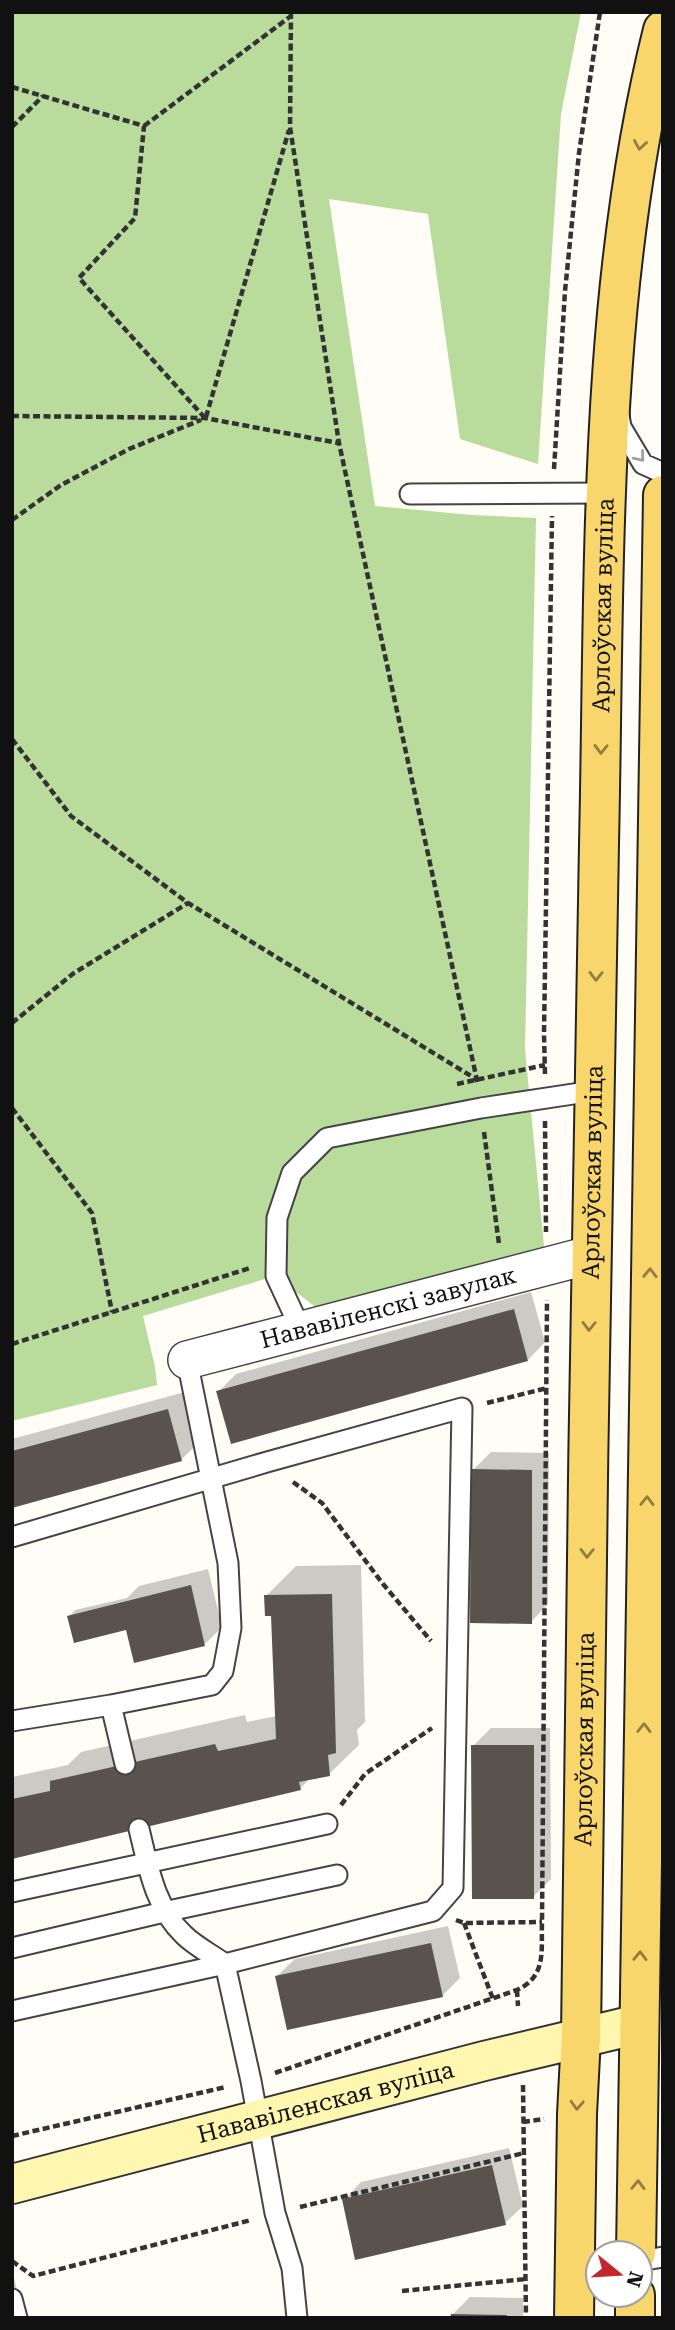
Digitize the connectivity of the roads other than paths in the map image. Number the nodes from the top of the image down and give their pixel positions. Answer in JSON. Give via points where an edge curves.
{"nodes":[{"id":1,"x":663,"y":30,"type":"edge"},
{"id":2,"x":612,"y":387,"type":"junction"},
{"id":3,"x":663,"y":473,"type":"edge"},
{"id":4,"x":410,"y":494,"type":"dead end"},
{"id":5,"x":606,"y":494,"type":"junction"},
{"id":6,"x":663,"y":495,"type":"edge"},
{"id":7,"x":593,"y":1091,"type":"junction"},
{"id":8,"x":590,"y":1255,"type":"junction"},
{"id":9,"x":301,"y":1330,"type":"junction"},
{"id":10,"x":187,"y":1360,"type":"joint"},
{"id":11,"x":212,"y":1478,"type":"junction"},
{"id":12,"x":12,"y":1537,"type":"edge"},
{"id":13,"x":111,"y":1705,"type":"junction"},
{"id":14,"x":12,"y":1721,"type":"edge"},
{"id":15,"x":125,"y":1764,"type":"dead end"},
{"id":16,"x":327,"y":1824,"type":"road end"},
{"id":17,"x":139,"y":1829,"type":"dead end"},
{"id":18,"x":147,"y":1863,"type":"junction"},
{"id":19,"x":337,"y":1875,"type":"dead end"},
{"id":20,"x":12,"y":1892,"type":"edge"},
{"id":21,"x":164,"y":1912,"type":"junction"},
{"id":22,"x":12,"y":1948,"type":"edge"},
{"id":23,"x":225,"y":1964,"type":"junction"},
{"id":24,"x":12,"y":2011,"type":"edge"},
{"id":25,"x":639,"y":2024,"type":"junction"},
{"id":26,"x":581,"y":2037,"type":"junction"},
{"id":27,"x":258,"y":2120,"type":"junction"},
{"id":28,"x":12,"y":2184,"type":"edge"},
{"id":29,"x":636,"y":2239,"type":"edge"},
{"id":30,"x":12,"y":2299,"type":"edge"},
{"id":31,"x":17,"y":2318,"type":"edge"},
{"id":32,"x":297,"y":2318,"type":"edge"},
{"id":33,"x":574,"y":2318,"type":"edge"}],
"edges":[{"from":1,"to":2,"type":"main road","name":"Арлоўская вуліца","one_way":true,"via":[[618,285]]},
{"from":2,"to":3,"type":"lane","one_way":true,"via":[[621,427],[632,446],[643,464]]},
{"from":2,"to":5,"type":"main road","name":"Арлоўская вуліца"},
{"from":4,"to":5,"type":"lane"},
{"from":5,"to":7,"type":"main road","name":"Арлоўская вуліца","one_way":true},
{"from":25,"to":6,"type":"main road","one_way":true},
{"from":7,"to":8,"type":"main road","name":"Арлоўская вуліца"},
{"from":7,"to":9,"type":"lane","via":[[327,1138],[292,1173],[277,1218],[276,1276]]},
{"from":8,"to":9,"type":"street","name":"Нававіленскі завулак"},
{"from":8,"to":26,"type":"main road","name":"Арлоўская вуліца","one_way":true},
{"from":9,"to":10,"type":"street","name":"Нававіленскі завулак"},
{"from":10,"to":11,"type":"lane"},
{"from":11,"to":12,"type":"lane"},
{"from":11,"to":13,"type":"lane","via":[[228,1563],[231,1628],[223,1671],[212,1685]]},
{"from":11,"to":23,"type":"lane","via":[[462,1408],[453,1888],[433,1911]]},
{"from":13,"to":14,"type":"lane"},
{"from":13,"to":15,"type":"lane"},
{"from":16,"to":18,"type":"lane"},
{"from":17,"to":18,"type":"lane"},
{"from":18,"to":20,"type":"lane"},
{"from":18,"to":21,"type":"lane"},
{"from":19,"to":21,"type":"lane"},
{"from":21,"to":22,"type":"lane"},
{"from":21,"to":23,"type":"lane","via":[[184,1936]]},
{"from":23,"to":24,"type":"lane"},
{"from":23,"to":27,"type":"lane"},
{"from":25,"to":26,"type":"main road","name":"Нававіленская вуліца"},
{"from":29,"to":25,"type":"main road","one_way":true},
{"from":26,"to":27,"type":"main road","name":"Нававіленская вуліца"},
{"from":26,"to":33,"type":"main road","name":"Арлоўская вуліца","one_way":true},
{"from":27,"to":28,"type":"main road","name":"Нававіленская вуліца"},
{"from":27,"to":32,"type":"lane","via":[[275,2213],[292,2268]]},
{"from":30,"to":31,"type":"lane"}]}
